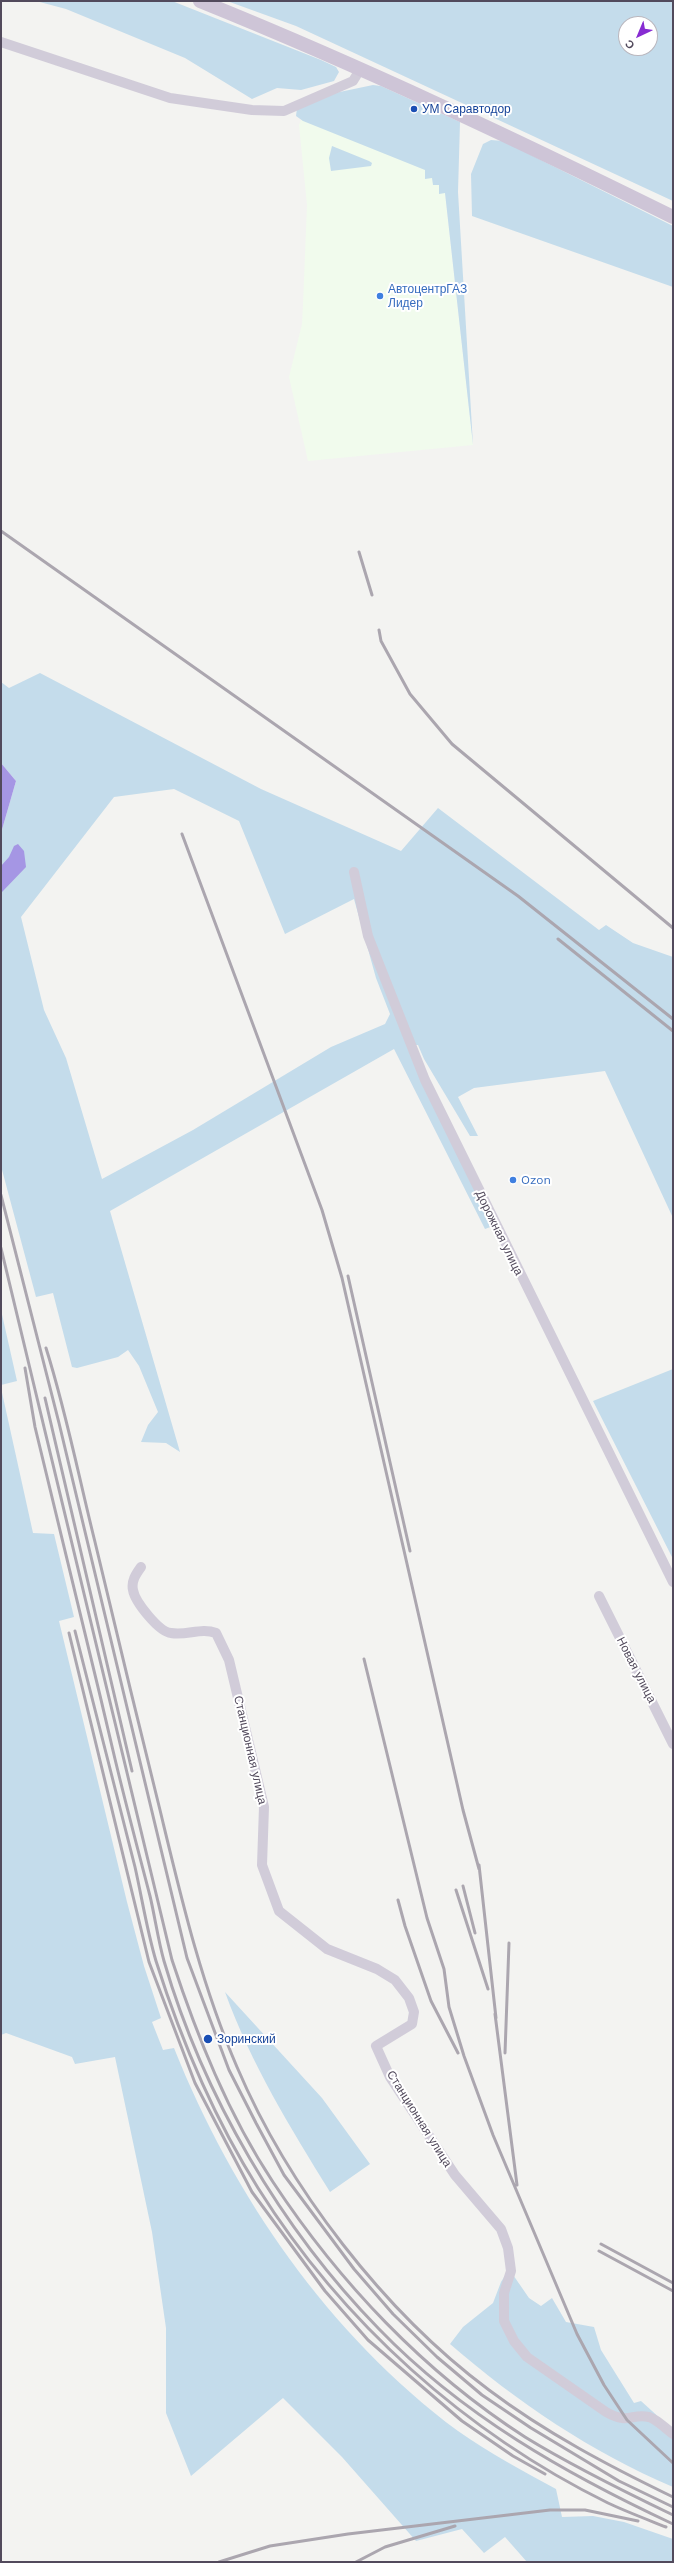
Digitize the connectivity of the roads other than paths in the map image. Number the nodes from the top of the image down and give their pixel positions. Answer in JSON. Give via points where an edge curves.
{"nodes":[{"id":1,"x":200,"y":1,"type":"edge"},
{"id":2,"x":1,"y":42,"type":"edge"},
{"id":3,"x":360,"y":68,"type":"junction"},
{"id":4,"x":673,"y":217,"type":"edge"},
{"id":5,"x":354,"y":872,"type":"dead end"},
{"id":6,"x":141,"y":1568,"type":"dead end"},
{"id":7,"x":673,"y":1582,"type":"edge"},
{"id":8,"x":599,"y":1596,"type":"dead end"},
{"id":9,"x":673,"y":1744,"type":"edge"},
{"id":10,"x":673,"y":2434,"type":"edge"}],
"edges":[{"from":1,"to":3,"type":"main road"},
{"from":2,"to":3,"type":"street","via":[[170,98],[252,110],[284,111],[353,81]]},
{"from":3,"to":4,"type":"main road","via":[[491,127]]},
{"from":5,"to":7,"type":"street","name":"Дорожная улица","via":[[368,936],[425,1080]]},
{"from":6,"to":10,"type":"street","name":"Станционная улица","via":[[134,1577],[133,1591],[140,1605],[162,1631],[171,1634],[207,1629],[216,1633],[229,1660],[264,1807],[262,1865],[279,1911],[327,1949],[377,1969],[395,1980],[409,1998],[414,2012],[412,2024],[376,2046],[390,2077],[455,2175],[501,2229],[508,2248],[511,2271],[504,2293],[504,2321],[514,2341],[527,2357],[606,2412],[627,2420],[650,2417]]},
{"from":8,"to":9,"type":"street","name":"Новая улица"}]}
